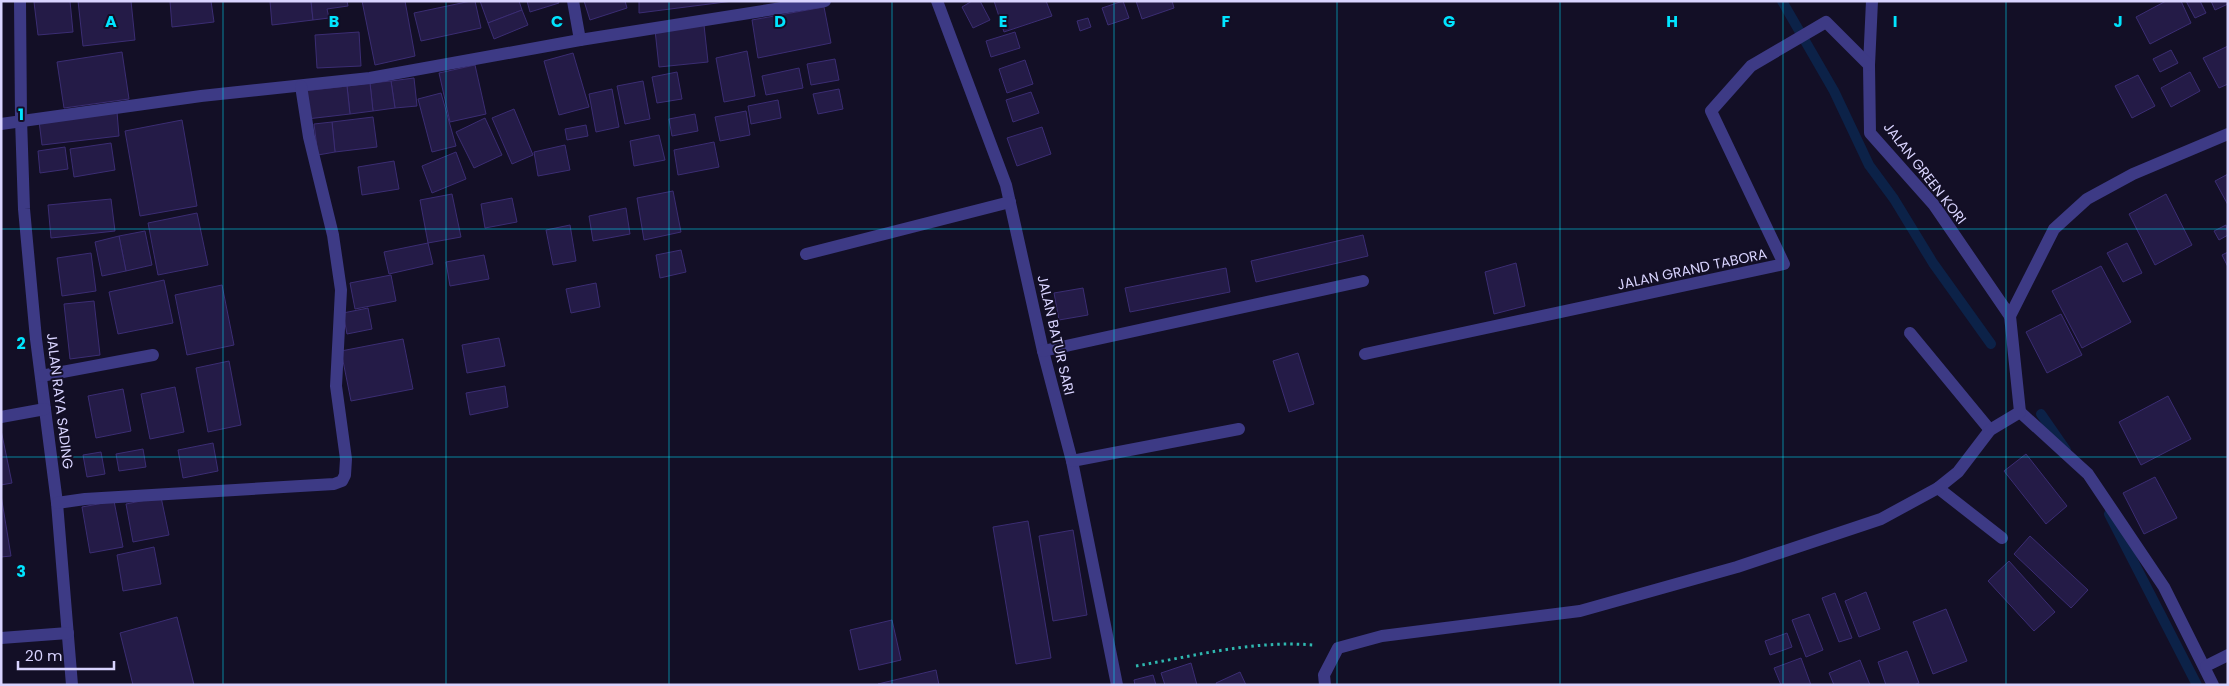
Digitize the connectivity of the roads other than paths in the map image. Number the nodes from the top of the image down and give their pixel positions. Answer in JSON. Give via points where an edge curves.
{"nodes":[{"id":1,"x":20,"y":1,"type":"edge"},
{"id":2,"x":573,"y":1,"type":"edge"},
{"id":3,"x":825,"y":1,"type":"edge"},
{"id":4,"x":937,"y":1,"type":"edge"},
{"id":5,"x":1872,"y":1,"type":"edge"},
{"id":6,"x":580,"y":40,"type":"junction"},
{"id":7,"x":1869,"y":65,"type":"junction"},
{"id":8,"x":301,"y":86,"type":"junction"},
{"id":9,"x":21,"y":120,"type":"junction"},
{"id":10,"x":1,"y":124,"type":"edge"},
{"id":11,"x":2228,"y":134,"type":"edge"},
{"id":12,"x":1010,"y":202,"type":"junction"},
{"id":13,"x":806,"y":254,"type":"dead end"},
{"id":14,"x":1363,"y":281,"type":"dead end"},
{"id":15,"x":2010,"y":316,"type":"junction"},
{"id":16,"x":1910,"y":333,"type":"dead end"},
{"id":17,"x":1043,"y":351,"type":"junction"},
{"id":18,"x":1365,"y":354,"type":"dead end"},
{"id":19,"x":153,"y":355,"type":"dead end"},
{"id":20,"x":41,"y":376,"type":"junction"},
{"id":21,"x":46,"y":409,"type":"junction"},
{"id":22,"x":2020,"y":412,"type":"junction"},
{"id":23,"x":1,"y":417,"type":"edge"},
{"id":24,"x":1239,"y":429,"type":"dead end"},
{"id":25,"x":1990,"y":430,"type":"junction"},
{"id":26,"x":1072,"y":461,"type":"junction"},
{"id":27,"x":1938,"y":488,"type":"junction"},
{"id":28,"x":57,"y":503,"type":"junction"},
{"id":29,"x":2002,"y":538,"type":"dead end"},
{"id":30,"x":68,"y":633,"type":"junction"},
{"id":31,"x":1,"y":638,"type":"edge"},
{"id":32,"x":2228,"y":655,"type":"edge"},
{"id":33,"x":2206,"y":666,"type":"junction"},
{"id":34,"x":72,"y":685,"type":"edge"},
{"id":35,"x":1117,"y":685,"type":"edge"},
{"id":36,"x":1326,"y":685,"type":"edge"},
{"id":37,"x":2213,"y":685,"type":"edge"}],
"edges":[{"from":1,"to":9,"type":"street","name":"JALAN RAYA SADING"},
{"from":2,"to":6,"type":"street"},
{"from":3,"to":6,"type":"street"},
{"from":4,"to":12,"type":"street","name":"JALAN BATUR SARI"},
{"from":5,"to":7,"type":"street","name":"JALAN GREEN KORI"},
{"from":6,"to":8,"type":"street","via":[[370,78]]},
{"from":7,"to":15,"type":"street","name":"JALAN GREEN KORI","via":[[1870,133],[1934,205]]},
{"from":7,"to":18,"type":"street","name":"JALAN GRAND TABORA","via":[[1826,22],[1751,66],[1711,111],[1784,264]]},
{"from":8,"to":9,"type":"street"},
{"from":8,"to":28,"type":"street","via":[[309,137],[333,235],[341,290],[336,386],[346,475],[342,481],[318,485]]},
{"from":9,"to":10,"type":"street"},
{"from":9,"to":20,"type":"street","name":"JALAN RAYA SADING","via":[[24,209]]},
{"from":11,"to":15,"type":"street","via":[[2133,174],[2087,200],[2054,228]]},
{"from":12,"to":13,"type":"street"},
{"from":12,"to":17,"type":"street","name":"JALAN BATUR SARI"},
{"from":14,"to":17,"type":"street"},
{"from":15,"to":22,"type":"street"},
{"from":16,"to":25,"type":"street"},
{"from":17,"to":26,"type":"street","name":"JALAN BATUR SARI"},
{"from":19,"to":20,"type":"street"},
{"from":20,"to":21,"type":"street","name":"JALAN RAYA SADING"},
{"from":21,"to":23,"type":"street"},
{"from":21,"to":28,"type":"street","name":"JALAN RAYA SADING"},
{"from":22,"to":25,"type":"street"},
{"from":22,"to":33,"type":"street","via":[[2088,474],[2164,587]]},
{"from":24,"to":26,"type":"street"},
{"from":25,"to":27,"type":"street","via":[[1958,472]]},
{"from":26,"to":35,"type":"street","name":"JALAN BATUR SARI"},
{"from":27,"to":29,"type":"street"},
{"from":27,"to":36,"type":"street","via":[[1881,519],[1737,566],[1580,611],[1382,636],[1338,648],[1324,676]]},
{"from":28,"to":30,"type":"street","name":"JALAN RAYA SADING"},
{"from":30,"to":31,"type":"street"},
{"from":30,"to":34,"type":"street","name":"JALAN RAYA SADING"},
{"from":32,"to":33,"type":"street"},
{"from":33,"to":37,"type":"street"}]}
